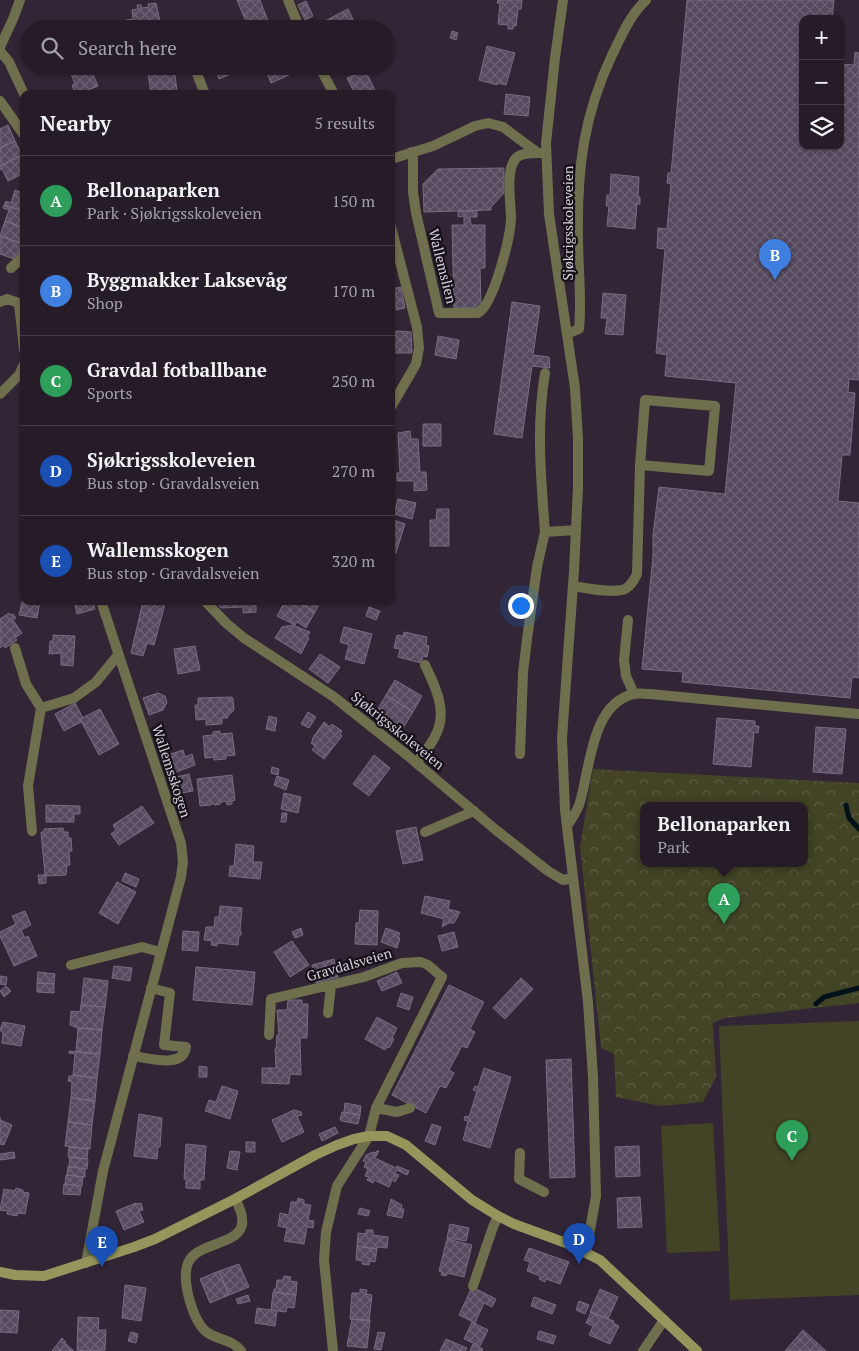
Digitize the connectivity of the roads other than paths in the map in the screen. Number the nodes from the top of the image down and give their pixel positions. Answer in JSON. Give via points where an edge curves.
{"nodes":[{"id":1,"x":20,"y":0,"type":"edge"},
{"id":2,"x":288,"y":0,"type":"edge"},
{"id":3,"x":563,"y":0,"type":"edge"},
{"id":4,"x":646,"y":0,"type":"edge"},
{"id":5,"x":296,"y":20,"type":"edge"},
{"id":6,"x":0,"y":49,"type":"edge"},
{"id":7,"x":198,"y":75,"type":"edge"},
{"id":8,"x":324,"y":75,"type":"edge"},
{"id":9,"x":22,"y":90,"type":"edge"},
{"id":10,"x":203,"y":90,"type":"edge"},
{"id":11,"x":332,"y":90,"type":"edge"},
{"id":12,"x":0,"y":101,"type":"edge"},
{"id":13,"x":20,"y":129,"type":"edge"},
{"id":14,"x":411,"y":152,"type":"junction"},
{"id":15,"x":542,"y":153,"type":"junction"},
{"id":16,"x":395,"y":158,"type":"edge"},
{"id":17,"x":395,"y":242,"type":"edge"},
{"id":18,"x":20,"y":260,"type":"edge"},
{"id":19,"x":11,"y":268,"type":"dead end"},
{"id":20,"x":0,"y":302,"type":"edge"},
{"id":21,"x":20,"y":312,"type":"edge"},
{"id":22,"x":567,"y":334,"type":"junction"},
{"id":23,"x":20,"y":372,"type":"edge"},
{"id":24,"x":544,"y":373,"type":"dead end"},
{"id":25,"x":0,"y":394,"type":"edge"},
{"id":26,"x":395,"y":400,"type":"edge"},
{"id":27,"x":640,"y":465,"type":"junction"},
{"id":28,"x":576,"y":530,"type":"junction"},
{"id":29,"x":545,"y":532,"type":"junction"},
{"id":30,"x":573,"y":586,"type":"junction"},
{"id":31,"x":102,"y":605,"type":"edge"},
{"id":32,"x":209,"y":605,"type":"edge"},
{"id":33,"x":628,"y":620,"type":"dead end"},
{"id":34,"x":14,"y":648,"type":"dead end"},
{"id":35,"x":118,"y":655,"type":"junction"},
{"id":36,"x":426,"y":665,"type":"dead end"},
{"id":37,"x":634,"y":694,"type":"junction"},
{"id":38,"x":41,"y":708,"type":"junction"},
{"id":39,"x":859,"y":714,"type":"edge"},
{"id":40,"x":520,"y":754,"type":"dead end"},
{"id":41,"x":421,"y":767,"type":"junction"},
{"id":42,"x":474,"y":811,"type":"junction"},
{"id":43,"x":567,"y":826,"type":"junction"},
{"id":44,"x":32,"y":831,"type":"dead end"},
{"id":45,"x":425,"y":832,"type":"dead end"},
{"id":46,"x":573,"y":878,"type":"junction"},
{"id":47,"x":160,"y":952,"type":"junction"},
{"id":48,"x":71,"y":965,"type":"dead end"},
{"id":49,"x":332,"y":985,"type":"junction"},
{"id":50,"x":151,"y":988,"type":"junction"},
{"id":51,"x":328,"y":1013,"type":"dead end"},
{"id":52,"x":269,"y":1035,"type":"dead end"},
{"id":53,"x":133,"y":1056,"type":"junction"},
{"id":54,"x":376,"y":1108,"type":"junction"},
{"id":55,"x":410,"y":1108,"type":"dead end"},
{"id":56,"x":369,"y":1136,"type":"junction"},
{"id":57,"x":520,"y":1152,"type":"dead end"},
{"id":58,"x":544,"y":1192,"type":"dead end"},
{"id":59,"x":235,"y":1199,"type":"junction"},
{"id":60,"x":498,"y":1216,"type":"junction"},
{"id":61,"x":586,"y":1252,"type":"junction"},
{"id":62,"x":86,"y":1263,"type":"junction"},
{"id":63,"x":0,"y":1272,"type":"edge"},
{"id":64,"x":473,"y":1286,"type":"dead end"},
{"id":65,"x":664,"y":1320,"type":"junction"},
{"id":66,"x":241,"y":1351,"type":"edge"},
{"id":67,"x":333,"y":1351,"type":"edge"},
{"id":68,"x":643,"y":1351,"type":"edge"},
{"id":69,"x":697,"y":1351,"type":"edge"}],
"edges":[{"from":1,"to":6,"type":"street"},
{"from":2,"to":5,"type":"street"},
{"from":3,"to":15,"type":"street","name":"Sjøkrigsskoleveien"},
{"from":4,"to":22,"type":"street","name":"Sjøkrigsskoleveien","via":[[636,10],[606,69],[594,98],[585,134],[579,173],[579,329]]},
{"from":6,"to":9,"type":"street"},
{"from":7,"to":10,"type":"street"},
{"from":8,"to":11,"type":"street"},
{"from":12,"to":13,"type":"street"},
{"from":14,"to":15,"type":"street","via":[[488,123],[503,127]]},
{"from":14,"to":15,"type":"street","name":"Wallemslien","via":[[416,213],[439,313],[478,313],[483,310],[508,241],[512,165],[517,156]]},
{"from":14,"to":16,"type":"street"},
{"from":15,"to":22,"type":"street","name":"Sjøkrigsskoleveien"},
{"from":17,"to":26,"type":"street","via":[[417,327],[419,348],[416,364]]},
{"from":18,"to":19,"type":"street"},
{"from":20,"to":21,"type":"street","via":[[7,299],[19,303]]},
{"from":22,"to":28,"type":"street","name":"Sjøkrigsskoleveien","via":[[578,440]]},
{"from":23,"to":25,"type":"street"},
{"from":24,"to":29,"type":"street","via":[[539,421]]},
{"from":27,"to":27,"type":"street","via":[[709,471],[715,406],[645,400]]},
{"from":27,"to":30,"type":"street","via":[[637,574],[625,589]]},
{"from":28,"to":29,"type":"street"},
{"from":28,"to":30,"type":"street","name":"Sjøkrigsskoleveien"},
{"from":29,"to":40,"type":"street","via":[[523,673]]},
{"from":30,"to":43,"type":"street","name":"Sjøkrigsskoleveien","via":[[562,738]]},
{"from":31,"to":35,"type":"street","name":"Wallemsskogen"},
{"from":32,"to":41,"type":"street","name":"Sjøkrigsskoleveien","via":[[244,638],[334,697]]},
{"from":33,"to":37,"type":"street","via":[[624,660],[626,676]]},
{"from":34,"to":38,"type":"street","via":[[26,684]]},
{"from":35,"to":38,"type":"street","via":[[96,682],[74,698]]},
{"from":35,"to":47,"type":"street","name":"Wallemsskogen","via":[[181,843],[181,877]]},
{"from":36,"to":41,"type":"street","via":[[439,693],[441,712],[439,731],[416,762]]},
{"from":37,"to":39,"type":"street"},
{"from":37,"to":43,"type":"street","via":[[615,704],[598,729],[580,805]]},
{"from":38,"to":44,"type":"street","via":[[28,786]]},
{"from":41,"to":42,"type":"street","name":"Sjøkrigsskoleveien"},
{"from":42,"to":45,"type":"street"},
{"from":42,"to":46,"type":"street","name":"Sjøkrigsskoleveien","via":[[548,871],[563,880]]},
{"from":43,"to":46,"type":"street","name":"Sjøkrigsskoleveien"},
{"from":46,"to":61,"type":"street","name":"Sjøkrigsskoleveien","via":[[588,1002],[596,1158],[596,1196]]},
{"from":47,"to":48,"type":"street","via":[[142,947]]},
{"from":47,"to":50,"type":"street","name":"Wallemsskogen"},
{"from":49,"to":51,"type":"street"},
{"from":49,"to":52,"type":"street","name":"Gravdalsveien","via":[[271,1000]]},
{"from":49,"to":54,"type":"street","name":"Gravdalsveien","via":[[410,962],[428,965],[442,977]]},
{"from":50,"to":53,"type":"street","name":"Wallemsskogen"},
{"from":50,"to":53,"type":"street","via":[[170,993],[164,1045],[186,1047],[186,1052],[179,1059],[171,1060]]},
{"from":53,"to":62,"type":"street","name":"Wallemsskogen","via":[[103,1171]]},
{"from":54,"to":55,"type":"street","via":[[397,1112]]},
{"from":54,"to":56,"type":"street","name":"Gravdalsveien"},
{"from":56,"to":59,"type":"main road","via":[[315,1155]]},
{"from":56,"to":60,"type":"main road","via":[[387,1136],[406,1145],[472,1200]]},
{"from":56,"to":67,"type":"street","name":"Gravdalsveien","via":[[337,1186],[326,1232],[324,1267]]},
{"from":57,"to":58,"type":"street","via":[[519,1179]]},
{"from":59,"to":62,"type":"main road","via":[[155,1238]]},
{"from":59,"to":66,"type":"street","via":[[242,1211],[239,1231],[232,1238],[192,1257],[186,1274],[192,1308],[199,1325]]},
{"from":60,"to":61,"type":"main road"},
{"from":60,"to":64,"type":"street"},
{"from":61,"to":65,"type":"main road","via":[[618,1275]]},
{"from":62,"to":63,"type":"main road","via":[[44,1276]]},
{"from":65,"to":68,"type":"street"},
{"from":65,"to":69,"type":"main road"}]}
